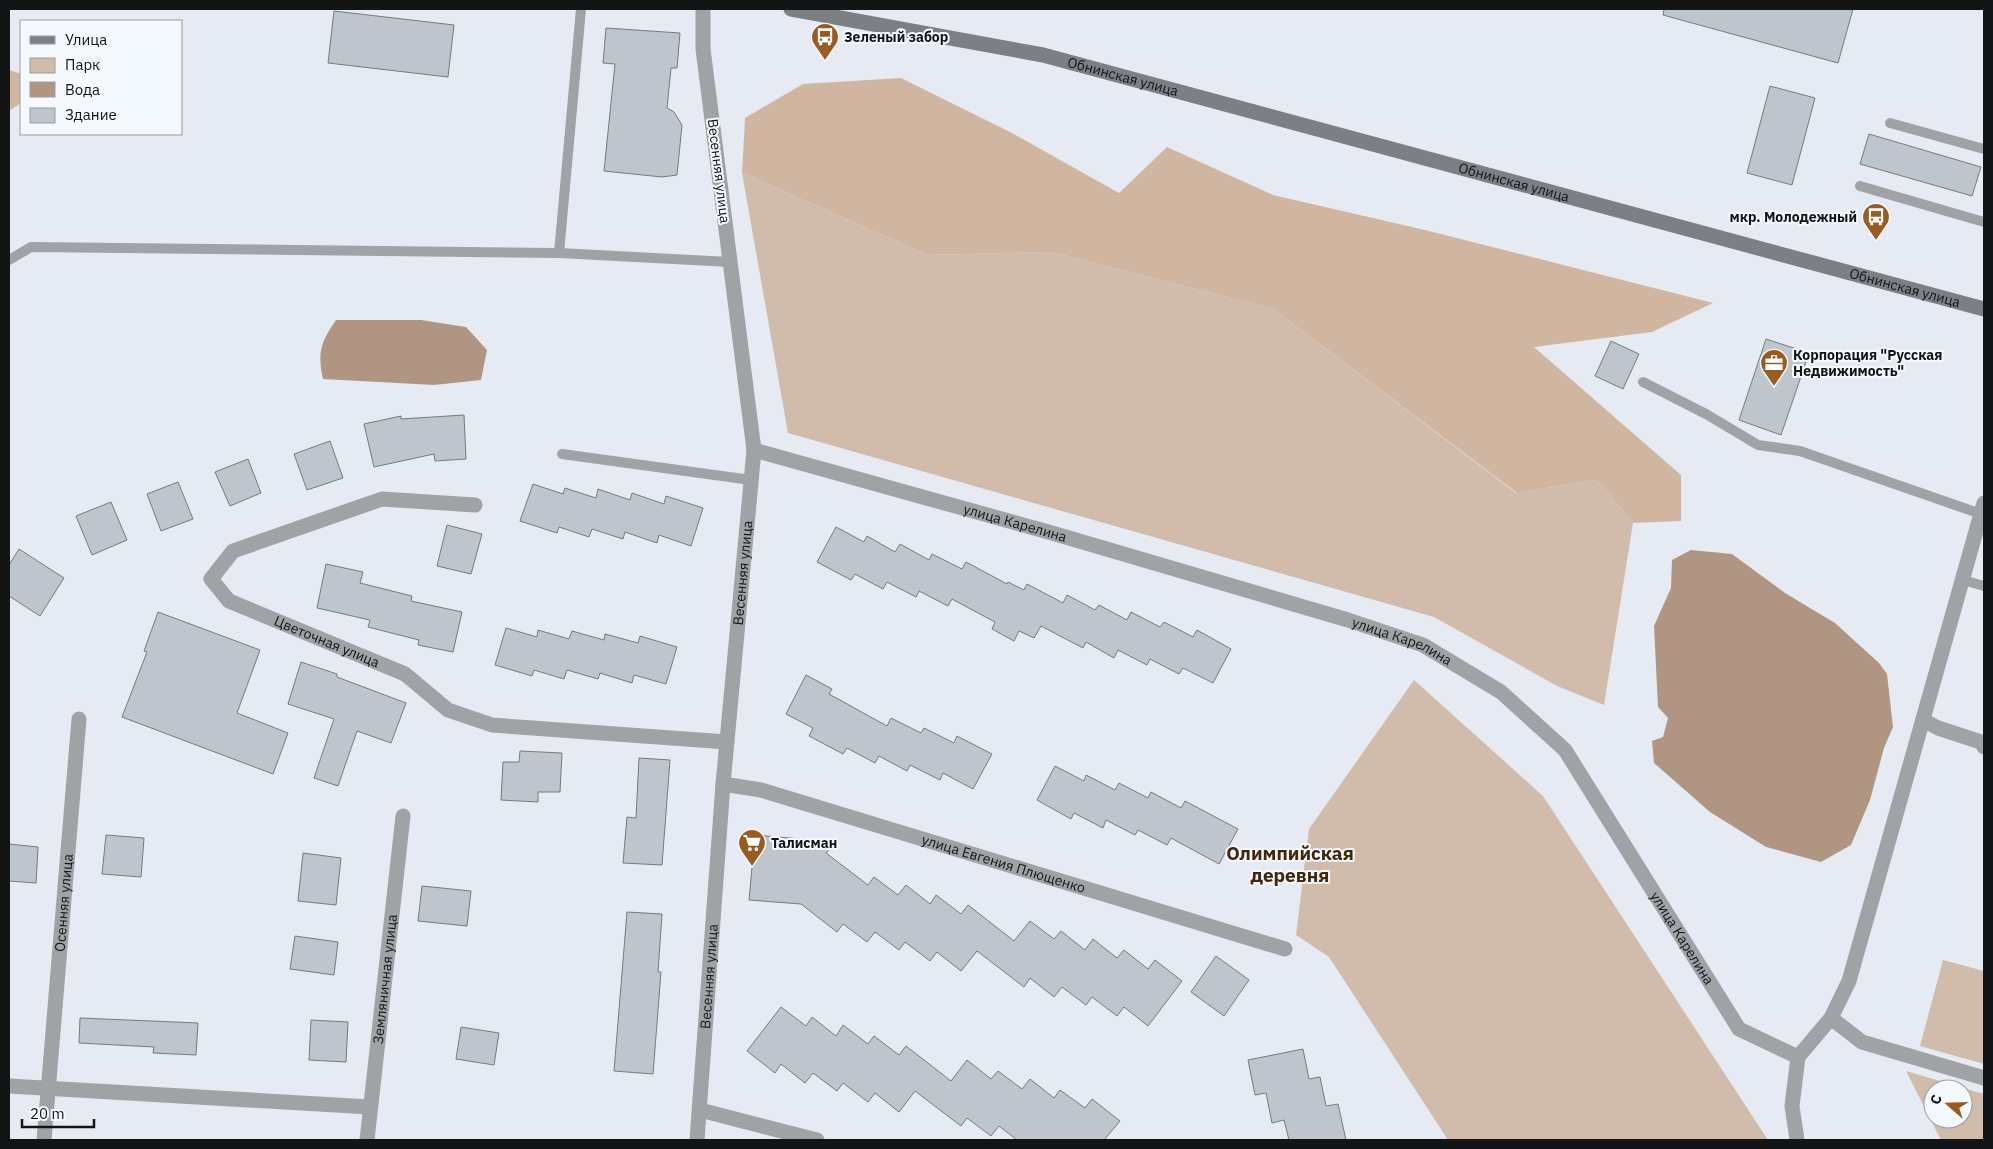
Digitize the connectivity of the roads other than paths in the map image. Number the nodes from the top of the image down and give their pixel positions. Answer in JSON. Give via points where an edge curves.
{"nodes":[{"id":1,"x":581,"y":9,"type":"edge"},
{"id":2,"x":703,"y":9,"type":"edge"},
{"id":3,"x":791,"y":9,"type":"edge"},
{"id":4,"x":1890,"y":123,"type":"dead end"},
{"id":5,"x":1984,"y":149,"type":"edge"},
{"id":6,"x":1860,"y":186,"type":"dead end"},
{"id":7,"x":1984,"y":222,"type":"edge"},
{"id":8,"x":559,"y":253,"type":"junction"},
{"id":9,"x":9,"y":260,"type":"edge"},
{"id":10,"x":730,"y":262,"type":"junction"},
{"id":11,"x":1984,"y":309,"type":"edge"},
{"id":12,"x":1643,"y":382,"type":"dead end"},
{"id":13,"x":754,"y":450,"type":"junction"},
{"id":14,"x":562,"y":454,"type":"dead end"},
{"id":15,"x":751,"y":480,"type":"junction"},
{"id":16,"x":475,"y":505,"type":"dead end"},
{"id":17,"x":1983,"y":509,"type":"edge"},
{"id":18,"x":1963,"y":580,"type":"junction"},
{"id":19,"x":1984,"y":586,"type":"edge"},
{"id":20,"x":80,"y":718,"type":"dead end"},
{"id":21,"x":1923,"y":720,"type":"junction"},
{"id":22,"x":727,"y":742,"type":"junction"},
{"id":23,"x":1983,"y":744,"type":"edge"},
{"id":24,"x":723,"y":784,"type":"junction"},
{"id":25,"x":403,"y":816,"type":"dead end"},
{"id":26,"x":1285,"y":949,"type":"dead end"},
{"id":27,"x":1831,"y":1018,"type":"junction"},
{"id":28,"x":1798,"y":1056,"type":"junction"},
{"id":29,"x":1984,"y":1078,"type":"edge"},
{"id":30,"x":9,"y":1086,"type":"edge"},
{"id":31,"x":48,"y":1089,"type":"junction"},
{"id":32,"x":370,"y":1107,"type":"junction"},
{"id":33,"x":700,"y":1110,"type":"junction"},
{"id":34,"x":44,"y":1140,"type":"edge"},
{"id":35,"x":367,"y":1140,"type":"edge"},
{"id":36,"x":697,"y":1140,"type":"edge"},
{"id":37,"x":817,"y":1140,"type":"edge"},
{"id":38,"x":1797,"y":1140,"type":"edge"}],
"edges":[{"from":1,"to":8,"type":"lane"},
{"from":2,"to":10,"type":"street","name":"Весенняя улица","via":[[703,49]]},
{"from":3,"to":11,"type":"street","name":"Обнинская улица","via":[[1043,55]]},
{"from":4,"to":5,"type":"lane"},
{"from":6,"to":7,"type":"lane"},
{"from":8,"to":9,"type":"lane","via":[[31,247]]},
{"from":8,"to":10,"type":"lane"},
{"from":10,"to":13,"type":"street","name":"Весенняя улица"},
{"from":12,"to":17,"type":"lane","via":[[1758,445],[1800,451]]},
{"from":13,"to":15,"type":"street","name":"Весенняя улица"},
{"from":13,"to":28,"type":"street","name":"улица Карелина","via":[[1138,558],[1423,645],[1501,692],[1566,750],[1739,1029]]},
{"from":14,"to":15,"type":"lane"},
{"from":15,"to":22,"type":"street","name":"Весенняя улица"},
{"from":16,"to":22,"type":"street","name":"Цветочная улица","via":[[382,499],[234,551],[211,579],[229,601],[405,674],[448,710],[492,725]]},
{"from":17,"to":18,"type":"street"},
{"from":18,"to":19,"type":"lane"},
{"from":18,"to":21,"type":"street"},
{"from":20,"to":31,"type":"street","name":"Осенняя улица"},
{"from":21,"to":23,"type":"street"},
{"from":21,"to":27,"type":"street","via":[[1849,981]]},
{"from":22,"to":24,"type":"street","name":"Весенняя улица"},
{"from":24,"to":26,"type":"street","name":"улица Евгения Плющенко","via":[[761,790]]},
{"from":24,"to":33,"type":"street","name":"Весенняя улица"},
{"from":25,"to":32,"type":"street","name":"Земляничная улица"},
{"from":27,"to":28,"type":"street"},
{"from":27,"to":29,"type":"street","via":[[1862,1042]]},
{"from":28,"to":38,"type":"street","via":[[1792,1106]]},
{"from":30,"to":31,"type":"street"},
{"from":31,"to":32,"type":"street"},
{"from":31,"to":34,"type":"street","name":"Осенняя улица"},
{"from":32,"to":35,"type":"street","name":"Земляничная улица"},
{"from":33,"to":36,"type":"street","name":"Весенняя улица"},
{"from":33,"to":37,"type":"street"}]}
